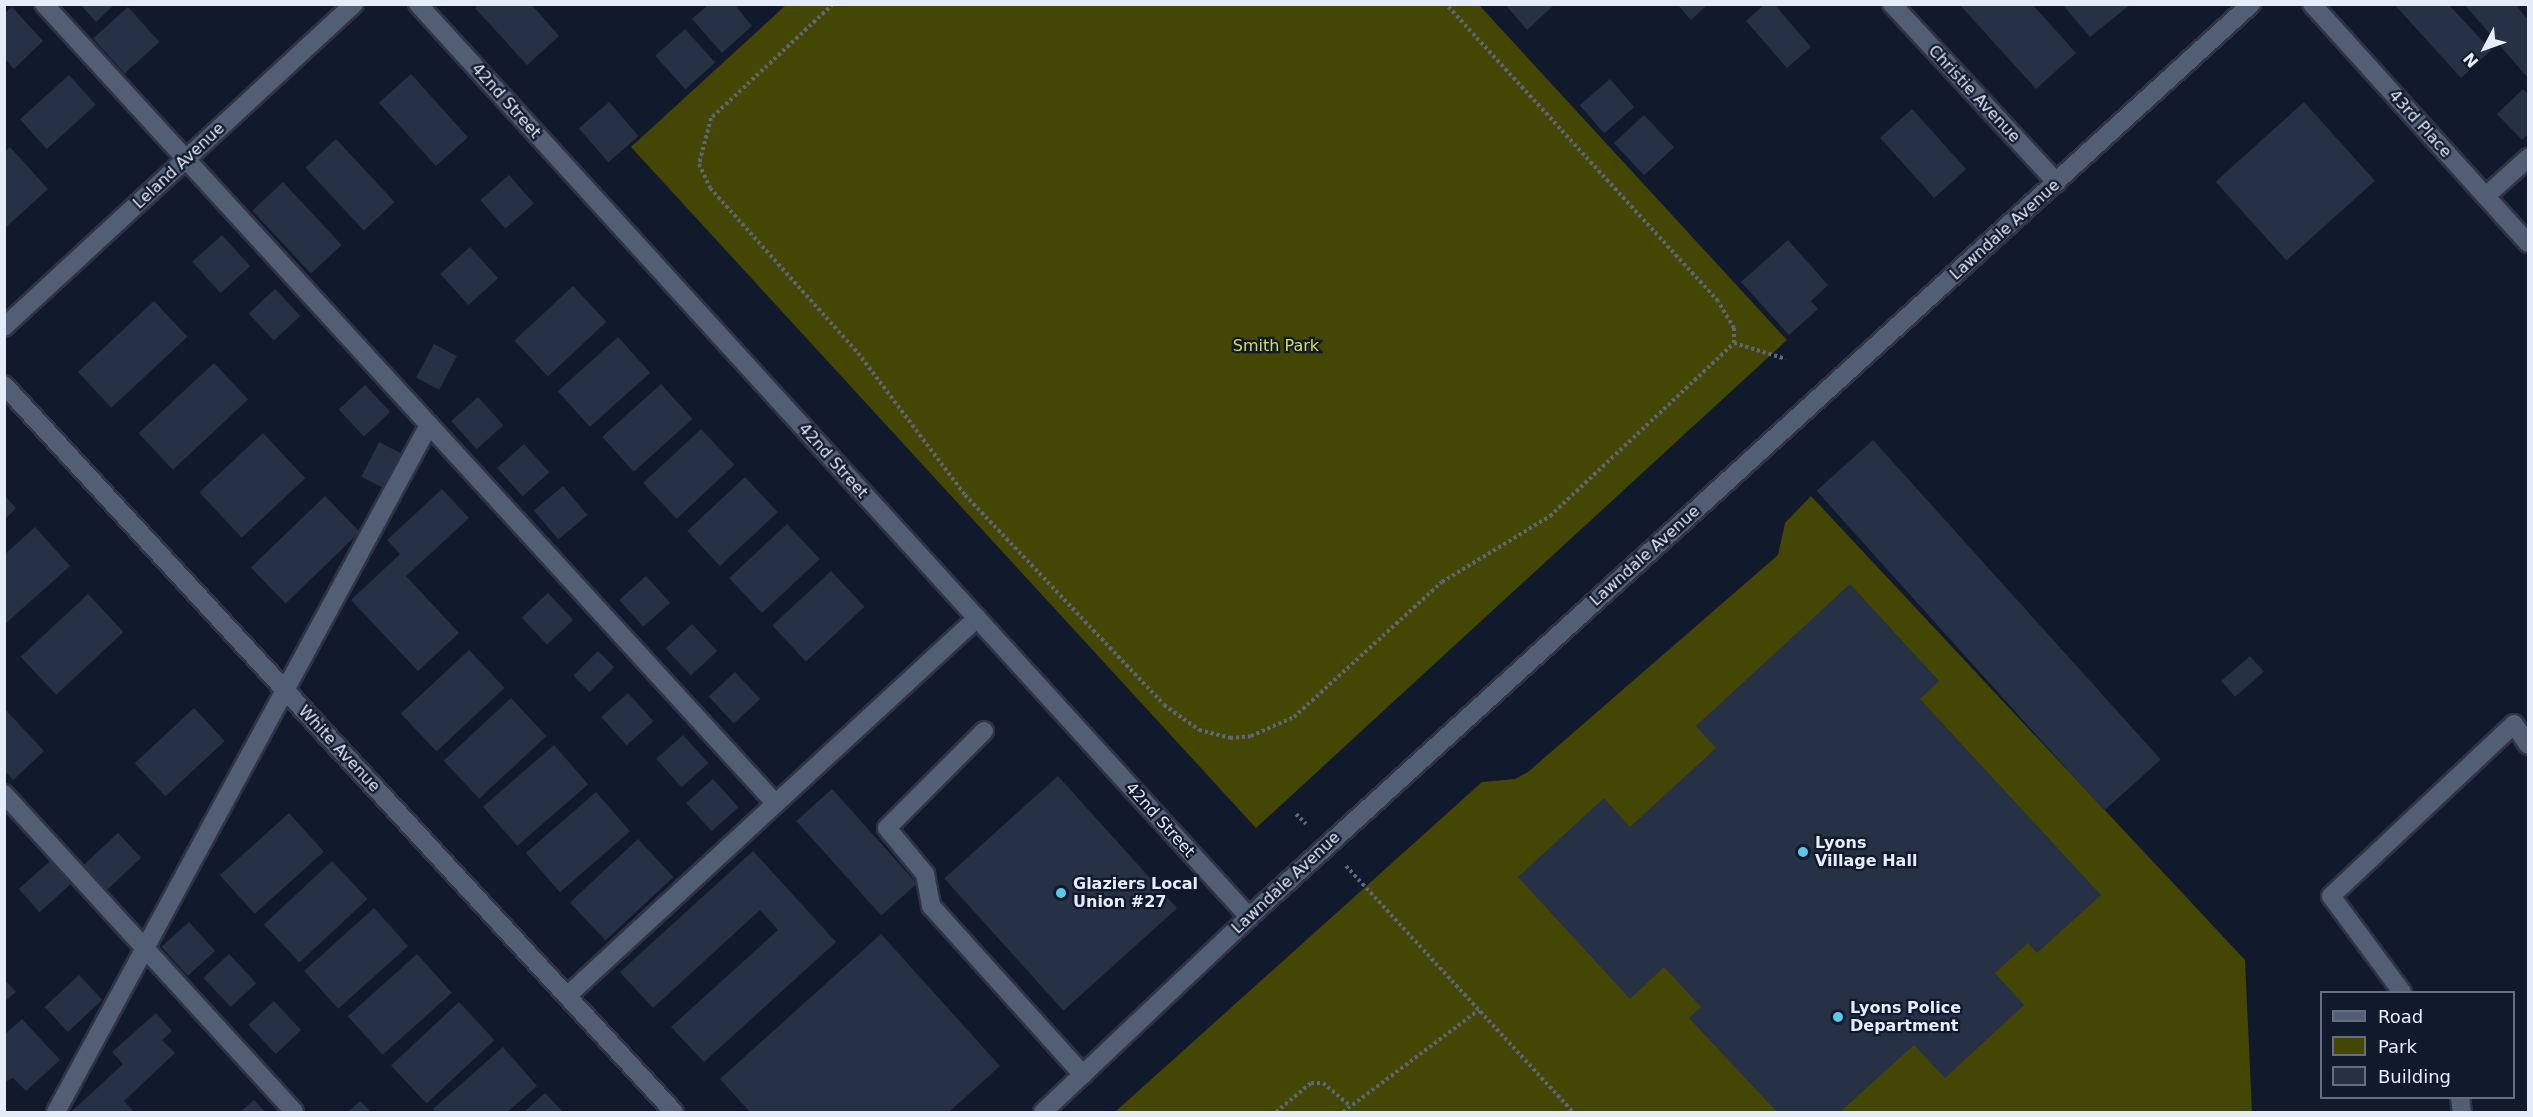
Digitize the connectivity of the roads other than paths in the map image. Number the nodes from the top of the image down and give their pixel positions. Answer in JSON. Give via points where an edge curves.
{"nodes":[{"id":1,"x":44,"y":4,"type":"edge"},
{"id":2,"x":354,"y":4,"type":"edge"},
{"id":3,"x":418,"y":4,"type":"edge"},
{"id":4,"x":1892,"y":4,"type":"edge"},
{"id":5,"x":2251,"y":4,"type":"edge"},
{"id":6,"x":2312,"y":4,"type":"edge"},
{"id":7,"x":2529,"y":158,"type":"edge"},
{"id":8,"x":187,"y":159,"type":"junction"},
{"id":9,"x":2057,"y":183,"type":"junction"},
{"id":10,"x":2486,"y":196,"type":"junction"},
{"id":11,"x":2529,"y":243,"type":"edge"},
{"id":12,"x":4,"y":327,"type":"edge"},
{"id":13,"x":4,"y":386,"type":"edge"},
{"id":14,"x":429,"y":425,"type":"junction"},
{"id":15,"x":976,"y":618,"type":"junction"},
{"id":16,"x":284,"y":689,"type":"junction"},
{"id":17,"x":984,"y":731,"type":"dead end"},
{"id":18,"x":2529,"y":745,"type":"edge"},
{"id":19,"x":4,"y":794,"type":"edge"},
{"id":20,"x":776,"y":804,"type":"junction"},
{"id":21,"x":1248,"y":916,"type":"junction"},
{"id":22,"x":145,"y":948,"type":"junction"},
{"id":23,"x":2401,"y":991,"type":"edge"},
{"id":24,"x":567,"y":996,"type":"junction"},
{"id":25,"x":1083,"y":1075,"type":"junction"},
{"id":26,"x":56,"y":1113,"type":"edge"},
{"id":27,"x":294,"y":1113,"type":"edge"},
{"id":28,"x":674,"y":1113,"type":"edge"},
{"id":29,"x":1043,"y":1113,"type":"edge"}],
"edges":[{"from":1,"to":8,"type":"street"},
{"from":2,"to":8,"type":"street","name":"Leland Avenue"},
{"from":3,"to":15,"type":"street","name":"42nd Street"},
{"from":4,"to":9,"type":"street","name":"Christie Avenue"},
{"from":5,"to":9,"type":"street","name":"Lawndale Avenue"},
{"from":6,"to":10,"type":"street","name":"43rd Place"},
{"from":7,"to":10,"type":"street"},
{"from":8,"to":12,"type":"street","name":"Leland Avenue"},
{"from":8,"to":14,"type":"street"},
{"from":9,"to":21,"type":"street","name":"Lawndale Avenue"},
{"from":10,"to":11,"type":"street","name":"43rd Place"},
{"from":13,"to":16,"type":"street","name":"White Avenue"},
{"from":14,"to":16,"type":"street"},
{"from":14,"to":20,"type":"street"},
{"from":15,"to":20,"type":"street"},
{"from":15,"to":21,"type":"street","name":"42nd Street"},
{"from":16,"to":22,"type":"street"},
{"from":16,"to":24,"type":"street","name":"White Avenue"},
{"from":17,"to":25,"type":"street","via":[[887,828],[925,874],[931,906]]},
{"from":18,"to":23,"type":"street","via":[[2514,724],[2331,896]]},
{"from":19,"to":22,"type":"street"},
{"from":20,"to":24,"type":"street"},
{"from":21,"to":25,"type":"street","name":"Lawndale Avenue"},
{"from":22,"to":26,"type":"street"},
{"from":22,"to":27,"type":"street"},
{"from":24,"to":28,"type":"street","name":"White Avenue"},
{"from":25,"to":29,"type":"street","name":"Lawndale Avenue"}]}
